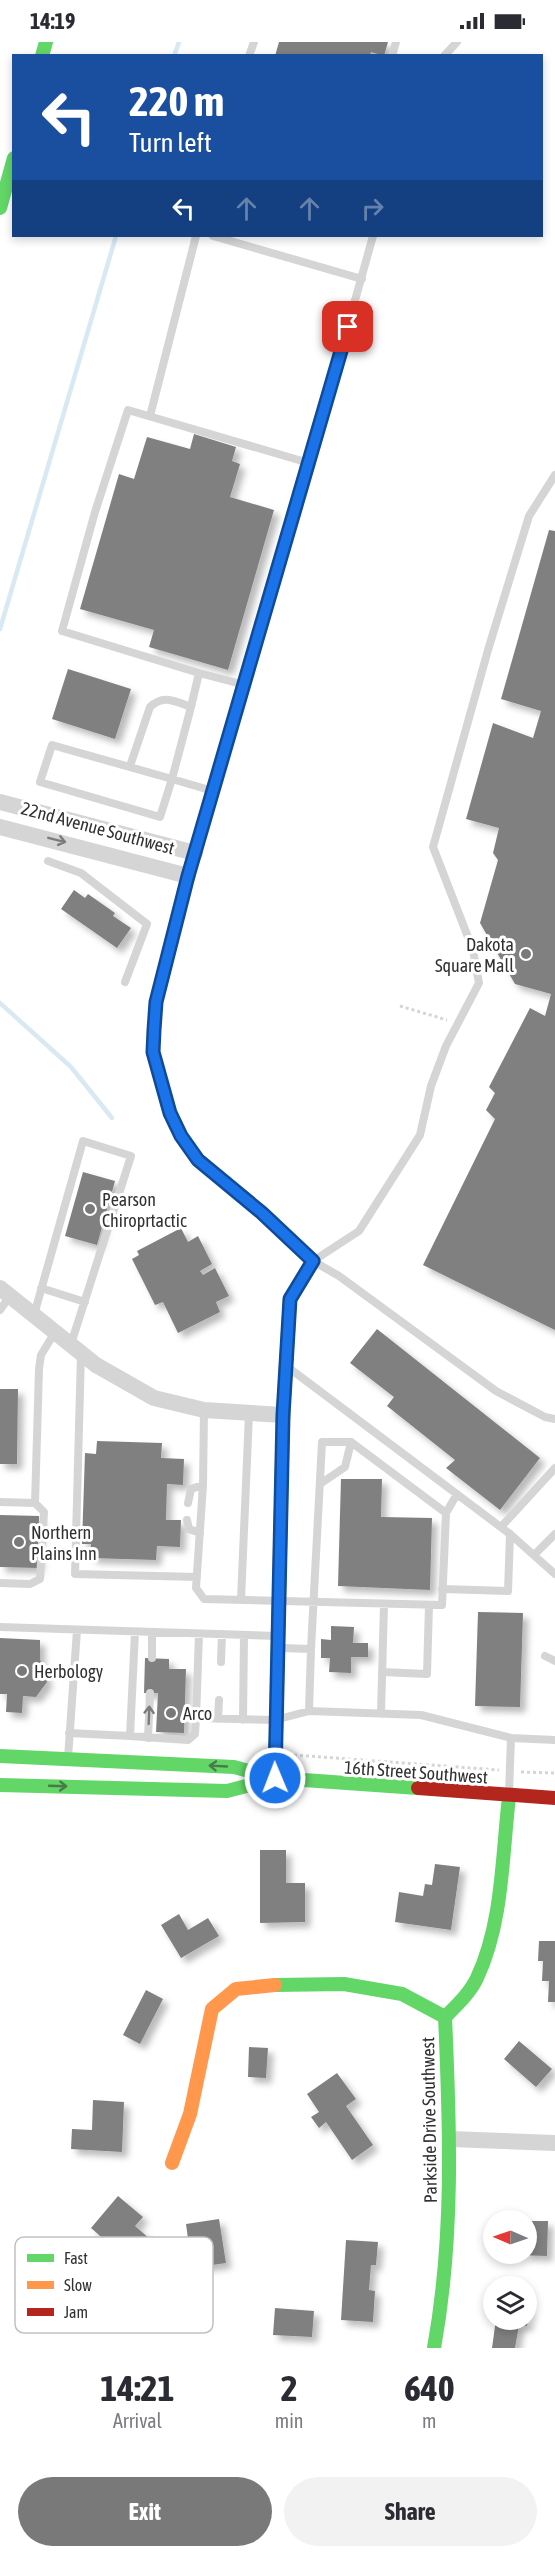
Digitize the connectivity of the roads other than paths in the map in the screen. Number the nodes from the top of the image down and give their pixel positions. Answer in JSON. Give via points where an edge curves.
{"nodes":[{"id":1,"x":457,"y":42,"type":"edge"},
{"id":2,"x":446,"y":54,"type":"edge"},
{"id":3,"x":12,"y":165,"type":"edge"},
{"id":4,"x":0,"y":208,"type":"edge"},
{"id":5,"x":196,"y":237,"type":"edge"},
{"id":6,"x":216,"y":237,"type":"edge"},
{"id":7,"x":373,"y":237,"type":"edge"},
{"id":8,"x":362,"y":279,"type":"junction"},
{"id":9,"x":150,"y":416,"type":"junction"},
{"id":10,"x":309,"y":463,"type":"junction"},
{"id":11,"x":555,"y":475,"type":"edge"},
{"id":12,"x":199,"y":673,"type":"junction"},
{"id":13,"x":245,"y":686,"type":"junction"},
{"id":14,"x":191,"y":707,"type":"junction"},
{"id":15,"x":130,"y":766,"type":"junction"},
{"id":16,"x":172,"y":779,"type":"junction"},
{"id":17,"x":213,"y":791,"type":"junction"},
{"id":18,"x":0,"y":802,"type":"edge"},
{"id":19,"x":0,"y":827,"type":"edge"},
{"id":20,"x":195,"y":853,"type":"junction"},
{"id":21,"x":48,"y":861,"type":"dead end"},
{"id":22,"x":188,"y":876,"type":"junction"},
{"id":23,"x":125,"y":982,"type":"dead end"},
{"id":24,"x":313,"y":1261,"type":"junction"},
{"id":25,"x":41,"y":1288,"type":"junction"},
{"id":26,"x":5,"y":1292,"type":"edge"},
{"id":27,"x":84,"y":1302,"type":"junction"},
{"id":28,"x":0,"y":1310,"type":"edge"},
{"id":29,"x":34,"y":1315,"type":"junction"},
{"id":30,"x":56,"y":1332,"type":"junction"},
{"id":31,"x":76,"y":1348,"type":"junction"},
{"id":32,"x":287,"y":1366,"type":"junction"},
{"id":33,"x":204,"y":1410,"type":"junction"},
{"id":34,"x":249,"y":1414,"type":"junction"},
{"id":35,"x":283,"y":1415,"type":"junction"},
{"id":36,"x":555,"y":1419,"type":"edge"},
{"id":37,"x":351,"y":1442,"type":"junction"},
{"id":38,"x":555,"y":1468,"type":"edge"},
{"id":39,"x":320,"y":1484,"type":"junction"},
{"id":40,"x":203,"y":1485,"type":"junction"},
{"id":41,"x":457,"y":1494,"type":"junction"},
{"id":42,"x":0,"y":1502,"type":"edge"},
{"id":43,"x":35,"y":1503,"type":"junction"},
{"id":44,"x":188,"y":1503,"type":"dead end"},
{"id":45,"x":446,"y":1513,"type":"junction"},
{"id":46,"x":187,"y":1520,"type":"dead end"},
{"id":47,"x":501,"y":1527,"type":"junction"},
{"id":48,"x":200,"y":1533,"type":"junction"},
{"id":49,"x":510,"y":1534,"type":"junction"},
{"id":50,"x":555,"y":1534,"type":"edge"},
{"id":51,"x":535,"y":1554,"type":"junction"},
{"id":52,"x":555,"y":1574,"type":"edge"},
{"id":53,"x":197,"y":1577,"type":"junction"},
{"id":54,"x":0,"y":1583,"type":"edge"},
{"id":55,"x":442,"y":1589,"type":"junction"},
{"id":56,"x":241,"y":1600,"type":"junction"},
{"id":57,"x":278,"y":1602,"type":"junction"},
{"id":58,"x":313,"y":1603,"type":"junction"},
{"id":59,"x":384,"y":1604,"type":"junction"},
{"id":60,"x":429,"y":1605,"type":"junction"},
{"id":61,"x":0,"y":1627,"type":"edge"},
{"id":62,"x":77,"y":1630,"type":"junction"},
{"id":63,"x":135,"y":1632,"type":"junction"},
{"id":64,"x":152,"y":1632,"type":"junction"},
{"id":65,"x":199,"y":1634,"type":"junction"},
{"id":66,"x":222,"y":1634,"type":"junction"},
{"id":67,"x":244,"y":1635,"type":"junction"},
{"id":68,"x":277,"y":1642,"type":"junction"},
{"id":69,"x":311,"y":1649,"type":"junction"},
{"id":70,"x":545,"y":1656,"type":"dead end"},
{"id":71,"x":152,"y":1658,"type":"dead end"},
{"id":72,"x":555,"y":1661,"type":"edge"},
{"id":73,"x":221,"y":1662,"type":"dead end"},
{"id":74,"x":382,"y":1672,"type":"junction"},
{"id":75,"x":150,"y":1693,"type":"dead end"},
{"id":76,"x":219,"y":1700,"type":"dead end"},
{"id":77,"x":309,"y":1711,"type":"junction"},
{"id":78,"x":381,"y":1714,"type":"junction"},
{"id":79,"x":196,"y":1718,"type":"junction"},
{"id":80,"x":218,"y":1719,"type":"junction"},
{"id":81,"x":243,"y":1720,"type":"junction"},
{"id":82,"x":275,"y":1720,"type":"junction"},
{"id":83,"x":69,"y":1733,"type":"junction"},
{"id":84,"x":130,"y":1736,"type":"junction"},
{"id":85,"x":148,"y":1738,"type":"junction"},
{"id":86,"x":511,"y":1738,"type":"junction"},
{"id":87,"x":555,"y":1740,"type":"edge"},
{"id":88,"x":0,"y":1756,"type":"edge"},
{"id":89,"x":68,"y":1759,"type":"junction"},
{"id":90,"x":275,"y":1778,"type":"junction"},
{"id":91,"x":0,"y":1785,"type":"edge"},
{"id":92,"x":509,"y":1797,"type":"junction"},
{"id":93,"x":555,"y":1798,"type":"edge"},
{"id":94,"x":445,"y":2017,"type":"junction"},
{"id":95,"x":450,"y":2139,"type":"junction"},
{"id":96,"x":555,"y":2143,"type":"edge"},
{"id":97,"x":172,"y":2163,"type":"dead end"},
{"id":98,"x":434,"y":2348,"type":"edge"}],
"edges":[{"from":1,"to":2,"type":"lane"},
{"from":3,"to":4,"type":"main road"},
{"from":5,"to":9,"type":"lane"},
{"from":6,"to":8,"type":"lane"},
{"from":7,"to":8,"type":"lane"},
{"from":8,"to":10,"type":"lane"},
{"from":9,"to":10,"type":"lane"},
{"from":9,"to":12,"type":"lane","via":[[128,410],[62,631]]},
{"from":10,"to":13,"type":"lane"},
{"from":11,"to":24,"type":"lane","via":[[529,516],[434,847],[473,950],[479,982],[431,1086],[420,1135],[359,1231]]},
{"from":12,"to":13,"type":"lane"},
{"from":12,"to":14,"type":"lane"},
{"from":13,"to":17,"type":"lane"},
{"from":14,"to":15,"type":"lane","via":[[166,698],[156,700],[150,707]]},
{"from":14,"to":16,"type":"lane"},
{"from":15,"to":16,"type":"lane"},
{"from":15,"to":16,"type":"lane","via":[[52,745],[40,782],[160,817]]},
{"from":16,"to":17,"type":"lane"},
{"from":17,"to":20,"type":"lane"},
{"from":18,"to":20,"type":"street","name":"22nd Avenue Southwest"},
{"from":19,"to":22,"type":"street","name":"22nd Avenue Southwest","one_way":true},
{"from":20,"to":22,"type":"lane"},
{"from":21,"to":23,"type":"lane","via":[[81,873],[147,924]]},
{"from":22,"to":24,"type":"lane","via":[[156,1002],[153,1052],[170,1113],[198,1160]]},
{"from":24,"to":32,"type":"main road","via":[[290,1299]]},
{"from":24,"to":36,"type":"lane","via":[[496,1391]]},
{"from":25,"to":27,"type":"lane"},
{"from":25,"to":27,"type":"lane","via":[[83,1141],[131,1156]]},
{"from":25,"to":29,"type":"lane"},
{"from":26,"to":28,"type":"lane"},
{"from":26,"to":29,"type":"street"},
{"from":27,"to":31,"type":"lane"},
{"from":29,"to":30,"type":"street"},
{"from":30,"to":31,"type":"street"},
{"from":30,"to":43,"type":"lane","via":[[41,1356],[39,1370]]},
{"from":31,"to":33,"type":"street","via":[[154,1398]]},
{"from":31,"to":53,"type":"lane","via":[[75,1574]]},
{"from":32,"to":35,"type":"main road"},
{"from":32,"to":41,"type":"lane"},
{"from":33,"to":34,"type":"street"},
{"from":33,"to":40,"type":"lane"},
{"from":34,"to":35,"type":"street"},
{"from":34,"to":56,"type":"lane"},
{"from":35,"to":57,"type":"main road"},
{"from":37,"to":39,"type":"lane","via":[[345,1467]]},
{"from":37,"to":39,"type":"lane","via":[[322,1442]]},
{"from":37,"to":45,"type":"lane"},
{"from":38,"to":47,"type":"lane"},
{"from":39,"to":58,"type":"lane"},
{"from":40,"to":44,"type":"lane","via":[[191,1489]]},
{"from":40,"to":48,"type":"lane"},
{"from":41,"to":45,"type":"lane"},
{"from":41,"to":47,"type":"lane"},
{"from":42,"to":43,"type":"lane"},
{"from":43,"to":54,"type":"lane","via":[[44,1512],[40,1579],[30,1584]]},
{"from":45,"to":55,"type":"lane"},
{"from":46,"to":48,"type":"lane","via":[[189,1529]]},
{"from":47,"to":49,"type":"lane"},
{"from":48,"to":53,"type":"lane"},
{"from":49,"to":51,"type":"lane"},
{"from":49,"to":55,"type":"lane","via":[[508,1591]]},
{"from":50,"to":51,"type":"lane"},
{"from":51,"to":52,"type":"lane"},
{"from":53,"to":56,"type":"lane","via":[[196,1587],[204,1599]]},
{"from":55,"to":60,"type":"lane","via":[[442,1605]]},
{"from":56,"to":57,"type":"lane"},
{"from":57,"to":58,"type":"lane"},
{"from":57,"to":68,"type":"main road"},
{"from":58,"to":59,"type":"lane"},
{"from":58,"to":69,"type":"lane"},
{"from":59,"to":60,"type":"lane"},
{"from":59,"to":74,"type":"lane"},
{"from":60,"to":74,"type":"lane","via":[[427,1674]]},
{"from":61,"to":62,"type":"lane"},
{"from":62,"to":63,"type":"lane"},
{"from":62,"to":83,"type":"lane"},
{"from":63,"to":64,"type":"lane"},
{"from":63,"to":84,"type":"lane"},
{"from":64,"to":65,"type":"lane"},
{"from":64,"to":71,"type":"lane"},
{"from":65,"to":66,"type":"lane"},
{"from":65,"to":79,"type":"lane"},
{"from":66,"to":67,"type":"lane"},
{"from":66,"to":73,"type":"lane"},
{"from":67,"to":68,"type":"lane"},
{"from":67,"to":81,"type":"lane"},
{"from":68,"to":69,"type":"lane"},
{"from":68,"to":82,"type":"main road"},
{"from":69,"to":77,"type":"lane"},
{"from":70,"to":72,"type":"lane"},
{"from":74,"to":78,"type":"lane"},
{"from":85,"to":75,"type":"lane","one_way":true},
{"from":76,"to":80,"type":"lane"},
{"from":77,"to":78,"type":"lane"},
{"from":77,"to":82,"type":"lane"},
{"from":78,"to":86,"type":"lane","via":[[421,1715]]},
{"from":79,"to":80,"type":"lane"},
{"from":79,"to":85,"type":"lane","via":[[195,1734],[189,1740]]},
{"from":80,"to":81,"type":"lane"},
{"from":81,"to":82,"type":"lane"},
{"from":82,"to":90,"type":"main road"},
{"from":83,"to":84,"type":"lane"},
{"from":83,"to":89,"type":"lane"},
{"from":84,"to":85,"type":"lane"},
{"from":86,"to":87,"type":"lane"},
{"from":86,"to":92,"type":"lane"},
{"from":88,"to":89,"type":"main road","name":"16th Street Southwest"},
{"from":90,"to":89,"type":"main road","name":"16th Street Southwest","one_way":true,"via":[[234,1767]]},
{"from":91,"to":90,"type":"main road","name":"16th Street Southwest","one_way":true,"via":[[227,1791]]},
{"from":90,"to":92,"type":"main road","name":"16th Street Southwest"},
{"from":92,"to":93,"type":"main road","name":"16th Street Southwest"},
{"from":92,"to":94,"type":"main road","name":"Parkside Drive Southwest","via":[[487,1949],[477,1978],[463,2000]]},
{"from":94,"to":95,"type":"main road","name":"Parkside Drive Southwest"},
{"from":94,"to":97,"type":"main road","via":[[402,1994],[344,1984],[289,1983],[236,1989],[212,2009],[190,2114]]},
{"from":95,"to":96,"type":"street"},
{"from":95,"to":98,"type":"main road","name":"Parkside Drive Southwest","via":[[449,2226],[442,2308]]}]}
